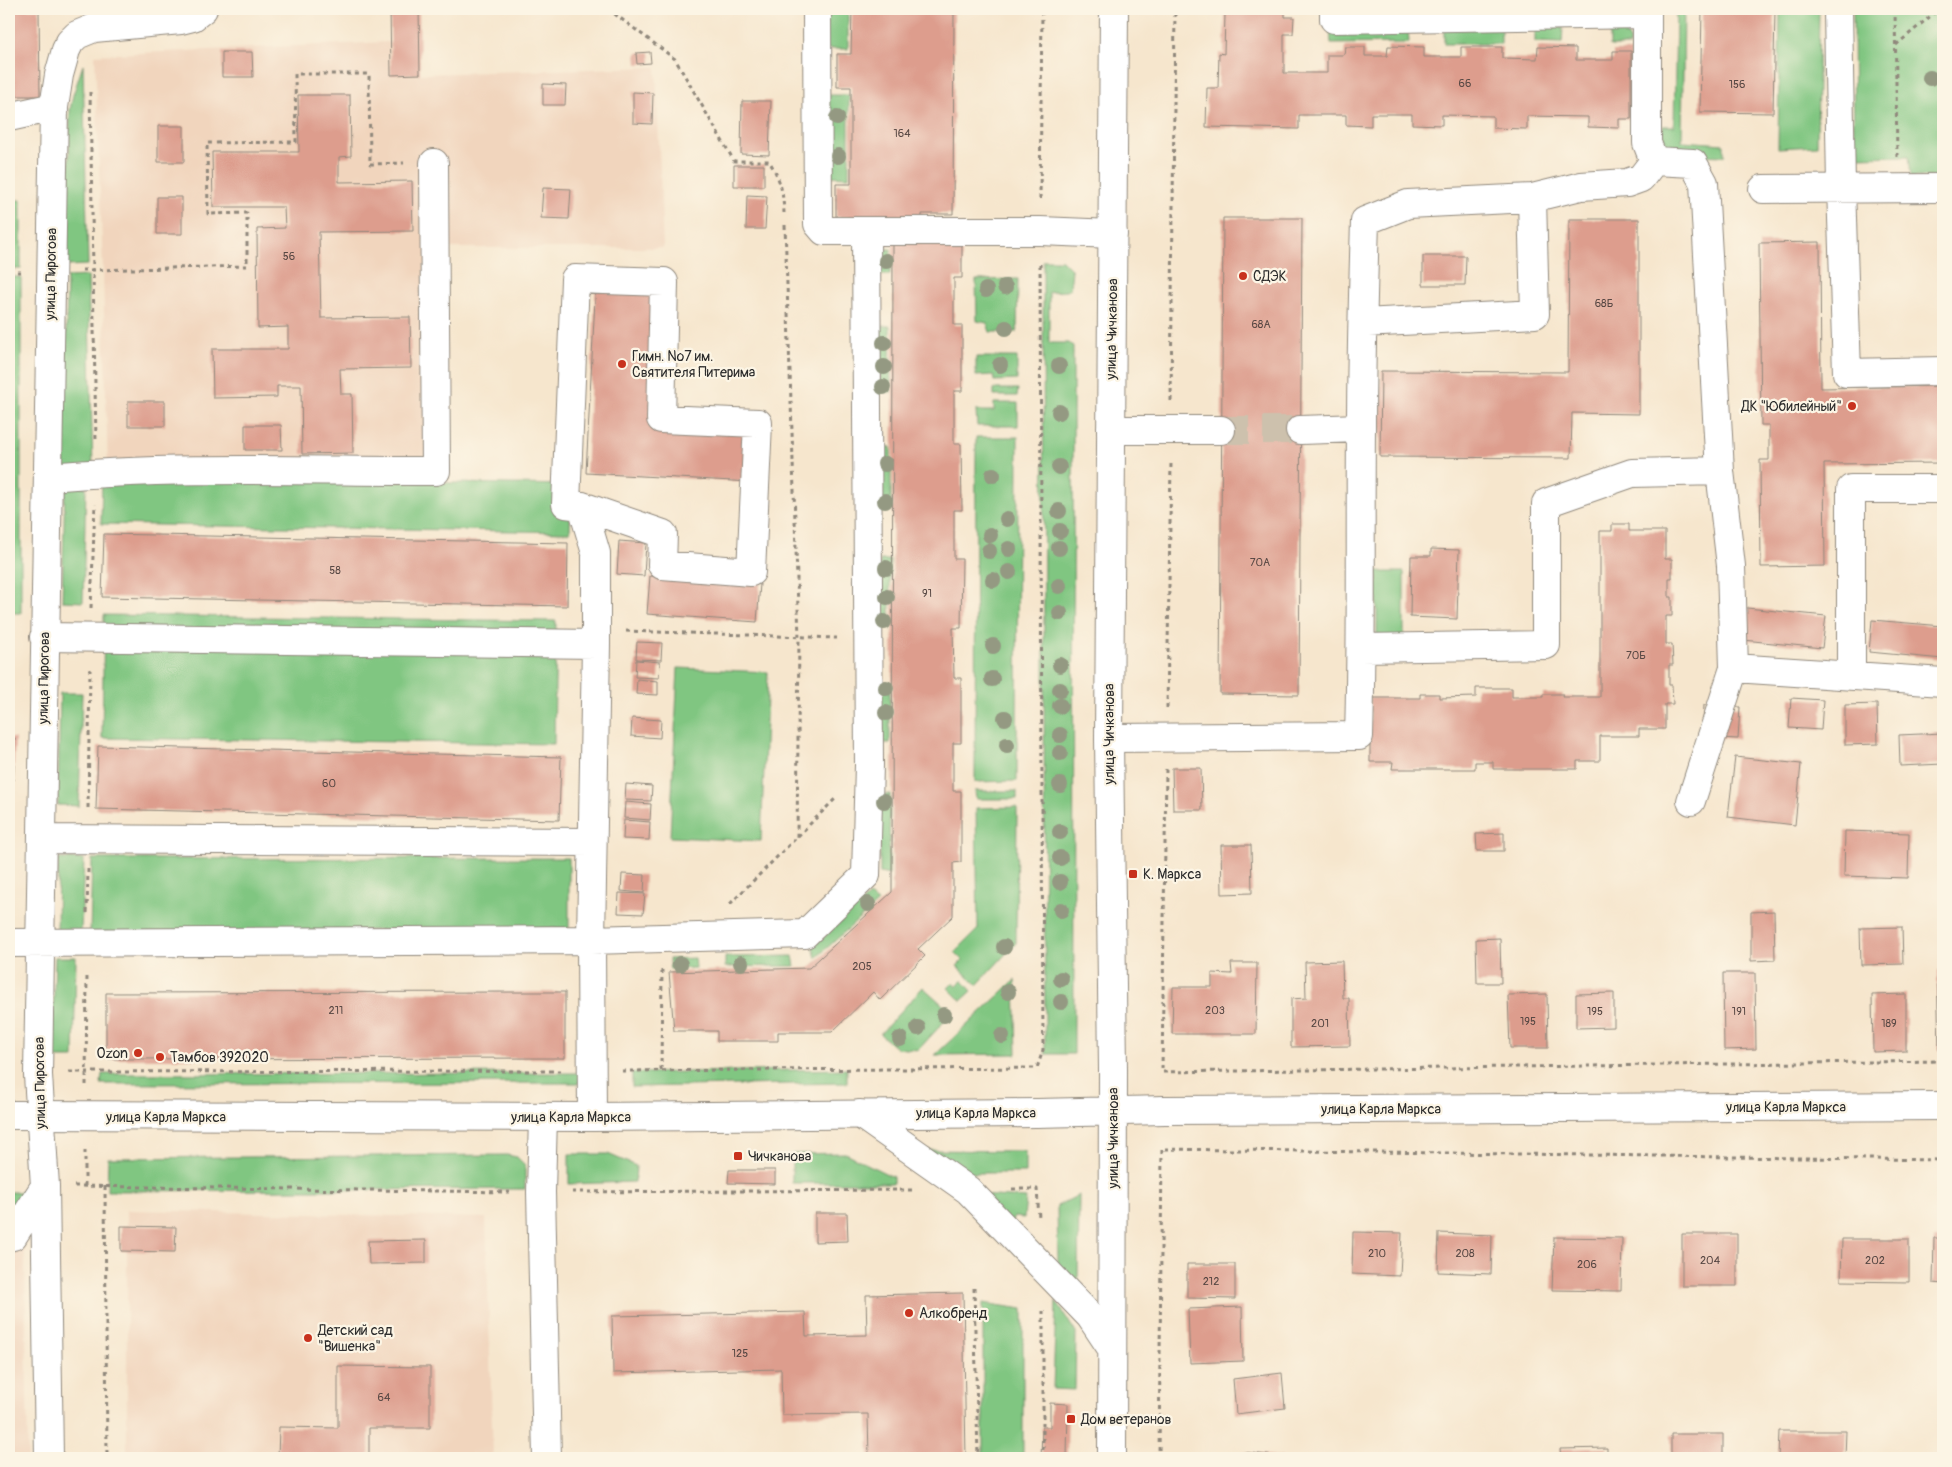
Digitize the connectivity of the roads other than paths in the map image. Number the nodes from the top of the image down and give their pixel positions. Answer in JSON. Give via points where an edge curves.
{"nodes":[{"id":1,"x":203,"y":9,"type":"edge"},
{"id":2,"x":817,"y":9,"type":"edge"},
{"id":3,"x":1114,"y":9,"type":"edge"},
{"id":4,"x":1334,"y":9,"type":"edge"},
{"id":5,"x":1838,"y":9,"type":"edge"},
{"id":6,"x":1654,"y":11,"type":"edge"},
{"id":7,"x":54,"y":107,"type":"junction"},
{"id":8,"x":9,"y":117,"type":"edge"},
{"id":9,"x":1654,"y":161,"type":"junction"},
{"id":10,"x":434,"y":163,"type":"road end"},
{"id":11,"x":1763,"y":188,"type":"dead end"},
{"id":12,"x":1841,"y":188,"type":"junction"},
{"id":13,"x":1943,"y":188,"type":"edge"},
{"id":14,"x":1532,"y":198,"type":"junction"},
{"id":15,"x":866,"y":232,"type":"junction"},
{"id":16,"x":1113,"y":234,"type":"junction"},
{"id":17,"x":1363,"y":323,"type":"junction"},
{"id":18,"x":1943,"y":371,"type":"edge"},
{"id":19,"x":1361,"y":428,"type":"junction"},
{"id":20,"x":1111,"y":430,"type":"junction"},
{"id":21,"x":1221,"y":430,"type":"tunnel mouth"},
{"id":22,"x":1300,"y":430,"type":"tunnel mouth"},
{"id":23,"x":1720,"y":471,"type":"junction"},
{"id":24,"x":48,"y":477,"type":"junction"},
{"id":25,"x":1943,"y":489,"type":"edge"},
{"id":26,"x":582,"y":506,"type":"junction"},
{"id":27,"x":44,"y":637,"type":"junction"},
{"id":28,"x":596,"y":637,"type":"junction"},
{"id":29,"x":1361,"y":648,"type":"junction"},
{"id":30,"x":1734,"y":668,"type":"junction"},
{"id":31,"x":1851,"y":675,"type":"junction"},
{"id":32,"x":1943,"y":682,"type":"edge"},
{"id":33,"x":1109,"y":738,"type":"junction"},
{"id":34,"x":1691,"y":801,"type":"dead end"},
{"id":35,"x":42,"y":839,"type":"junction"},
{"id":36,"x":592,"y":842,"type":"junction"},
{"id":37,"x":591,"y":940,"type":"junction"},
{"id":38,"x":9,"y":943,"type":"edge"},
{"id":39,"x":40,"y":943,"type":"junction"},
{"id":40,"x":1943,"y":1106,"type":"edge"},
{"id":41,"x":1112,"y":1111,"type":"junction"},
{"id":42,"x":860,"y":1114,"type":"junction"},
{"id":43,"x":9,"y":1115,"type":"edge"},
{"id":44,"x":39,"y":1115,"type":"junction"},
{"id":45,"x":542,"y":1117,"type":"junction"},
{"id":46,"x":592,"y":1118,"type":"junction"},
{"id":47,"x":45,"y":1186,"type":"junction"},
{"id":48,"x":9,"y":1238,"type":"edge"},
{"id":49,"x":1112,"y":1349,"type":"junction"},
{"id":50,"x":49,"y":1458,"type":"edge"},
{"id":51,"x":547,"y":1458,"type":"edge"},
{"id":52,"x":1112,"y":1458,"type":"edge"}],
"edges":[{"from":1,"to":7,"type":"main road","name":"улица Пирогова","via":[[193,17],[181,20],[94,28],[76,35],[66,50]]},
{"from":2,"to":15,"type":"main road","via":[[818,224],[824,231]]},
{"from":3,"to":16,"type":"main road","name":"улица Чичканова"},
{"from":4,"to":6,"type":"main road","via":[[1334,19]]},
{"from":5,"to":12,"type":"main road"},
{"from":6,"to":9,"type":"main road","via":[[1647,143]]},
{"from":7,"to":8,"type":"main road"},
{"from":7,"to":24,"type":"main road","name":"улица Пирогова"},
{"from":9,"to":14,"type":"main road","via":[[1641,178],[1627,183],[1582,186]]},
{"from":9,"to":23,"type":"main road","via":[[1693,163],[1704,183]]},
{"from":10,"to":24,"type":"main road","via":[[436,471],[192,470]]},
{"from":11,"to":12,"type":"main road"},
{"from":12,"to":13,"type":"main road"},
{"from":12,"to":18,"type":"main road","via":[[1847,372]]},
{"from":14,"to":17,"type":"main road","via":[[1408,204],[1365,221]]},
{"from":14,"to":17,"type":"main road","via":[[1535,314]]},
{"from":15,"to":16,"type":"main road","via":[[1040,230]]},
{"from":15,"to":37,"type":"main road","via":[[869,765],[866,875],[805,934]]},
{"from":16,"to":20,"type":"main road","name":"улица Чичканова"},
{"from":17,"to":19,"type":"main road"},
{"from":19,"to":22,"type":"main road"},
{"from":19,"to":29,"type":"main road"},
{"from":20,"to":21,"type":"main road"},
{"from":20,"to":33,"type":"main road","name":"улица Чичканова"},
{"from":23,"to":29,"type":"main road","via":[[1632,473],[1546,503],[1546,645]]},
{"from":23,"to":30,"type":"main road","via":[[1731,566]]},
{"from":24,"to":27,"type":"main road","name":"улица Пирогова"},
{"from":25,"to":31,"type":"main road","via":[[1851,489]]},
{"from":26,"to":26,"type":"main road","via":[[566,504],[575,279],[664,282],[661,418],[758,423],[750,572],[662,565],[663,534]]},
{"from":26,"to":28,"type":"main road","via":[[596,553]]},
{"from":27,"to":28,"type":"main road"},
{"from":27,"to":35,"type":"main road","name":"улица Пирогова"},
{"from":28,"to":36,"type":"main road"},
{"from":29,"to":33,"type":"main road","via":[[1359,736]]},
{"from":30,"to":31,"type":"main road"},
{"from":30,"to":34,"type":"main road"},
{"from":31,"to":32,"type":"main road"},
{"from":33,"to":41,"type":"main road","name":"улица Чичканова"},
{"from":35,"to":36,"type":"main road"},
{"from":35,"to":39,"type":"main road","name":"улица Пирогова"},
{"from":36,"to":37,"type":"main road"},
{"from":37,"to":39,"type":"main road"},
{"from":37,"to":46,"type":"main road"},
{"from":38,"to":39,"type":"main road"},
{"from":39,"to":44,"type":"main road","name":"улица Пирогова"},
{"from":40,"to":41,"type":"main road","name":"улица Карла Маркса"},
{"from":41,"to":42,"type":"main road","name":"улица Карла Маркса"},
{"from":41,"to":49,"type":"main road","name":"улица Чичканова"},
{"from":42,"to":46,"type":"main road","name":"улица Карла Маркса"},
{"from":42,"to":49,"type":"main road","via":[[968,1190],[1090,1316]]},
{"from":43,"to":44,"type":"main road","name":"улица Карла Маркса"},
{"from":44,"to":45,"type":"main road","name":"улица Карла Маркса"},
{"from":44,"to":47,"type":"main road","name":"улица Пирогова"},
{"from":45,"to":46,"type":"main road","name":"улица Карла Маркса"},
{"from":45,"to":51,"type":"main road"},
{"from":47,"to":48,"type":"main road"},
{"from":47,"to":50,"type":"main road","name":"улица Пирогова"},
{"from":49,"to":52,"type":"main road","name":"улица Чичканова"}]}
